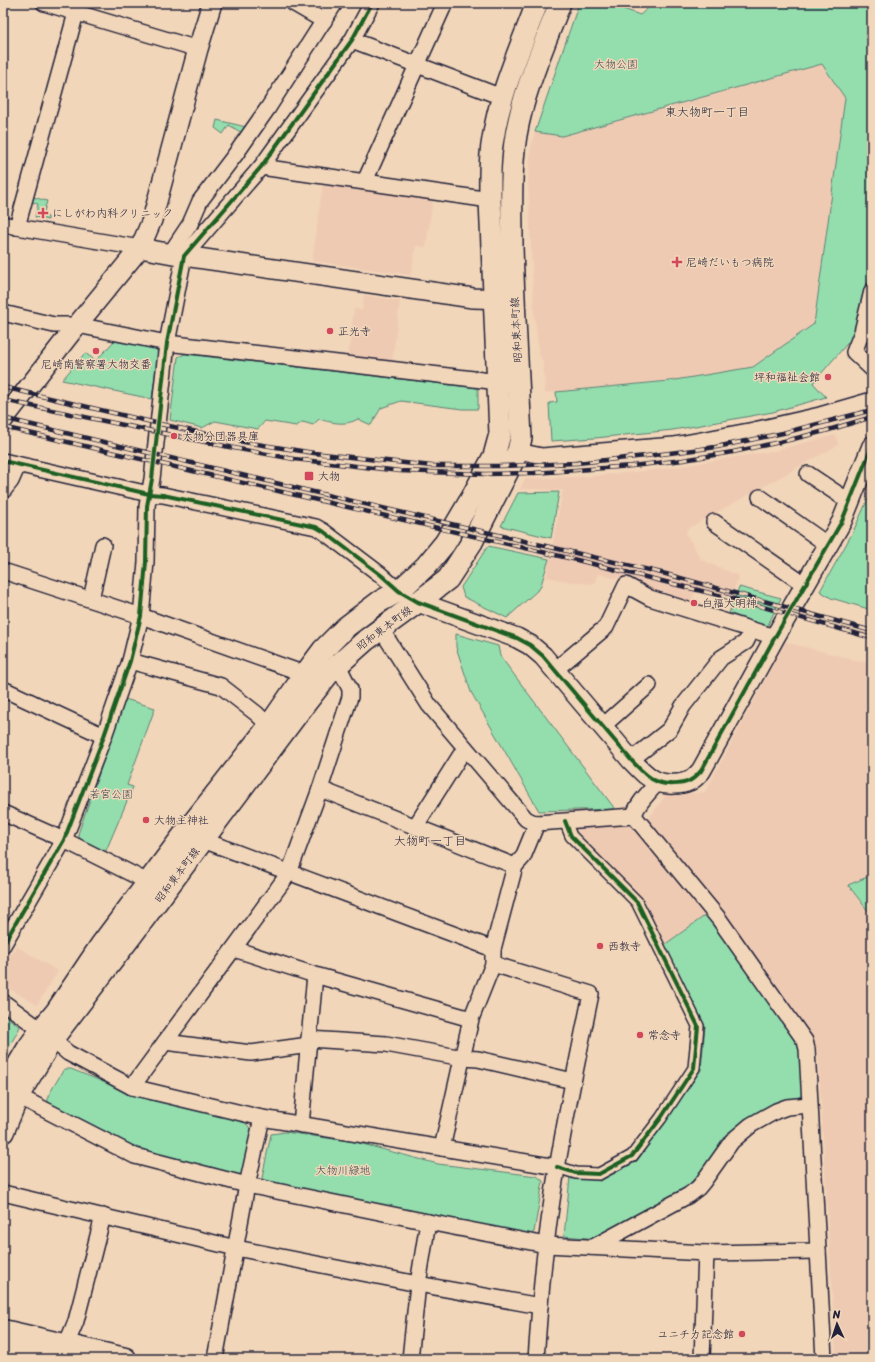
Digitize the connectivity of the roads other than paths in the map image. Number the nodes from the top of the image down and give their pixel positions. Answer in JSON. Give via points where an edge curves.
{"nodes":[{"id":1,"x":44,"y":3,"type":"edge"},
{"id":2,"x":212,"y":3,"type":"edge"},
{"id":3,"x":294,"y":3,"type":"edge"},
{"id":4,"x":335,"y":3,"type":"edge"},
{"id":5,"x":372,"y":3,"type":"edge"},
{"id":6,"x":445,"y":3,"type":"edge"},
{"id":7,"x":537,"y":3,"type":"edge"},
{"id":8,"x":560,"y":3,"type":"edge"},
{"id":9,"x":76,"y":13,"type":"junction"},
{"id":10,"x":324,"y":21,"type":"junction"},
{"id":11,"x":352,"y":40,"type":"junction"},
{"id":12,"x":198,"y":49,"type":"junction"},
{"id":13,"x":417,"y":65,"type":"junction"},
{"id":14,"x":503,"y":96,"type":"junction"},
{"id":15,"x":261,"y":167,"type":"junction"},
{"id":16,"x":365,"y":181,"type":"junction"},
{"id":17,"x":490,"y":200,"type":"junction"},
{"id":18,"x":10,"y":226,"type":"edge"},
{"id":19,"x":140,"y":248,"type":"junction"},
{"id":20,"x":177,"y":255,"type":"junction"},
{"id":21,"x":872,"y":291,"type":"edge"},
{"id":22,"x":505,"y":299,"type":"junction"},
{"id":23,"x":3,"y":313,"type":"edge"},
{"id":24,"x":77,"y":325,"type":"junction"},
{"id":25,"x":168,"y":343,"type":"junction"},
{"id":26,"x":872,"y":369,"type":"edge"},
{"id":27,"x":499,"y":382,"type":"junction"},
{"id":28,"x":872,"y":400,"type":"edge"},
{"id":29,"x":3,"y":420,"type":"edge"},
{"id":30,"x":872,"y":446,"type":"edge"},
{"id":31,"x":518,"y":451,"type":"junction"},
{"id":32,"x":3,"y":461,"type":"edge"},
{"id":33,"x":868,"y":461,"type":"edge"},
{"id":34,"x":18,"y":465,"type":"junction"},
{"id":35,"x":808,"y":474,"type":"dead end"},
{"id":36,"x":3,"y":491,"type":"edge"},
{"id":37,"x":149,"y":494,"type":"junction"},
{"id":38,"x":760,"y":497,"type":"dead end"},
{"id":39,"x":850,"y":502,"type":"junction"},
{"id":40,"x":714,"y":522,"type":"dead end"},
{"id":41,"x":103,"y":545,"type":"dead end"},
{"id":42,"x":828,"y":545,"type":"junction"},
{"id":43,"x":3,"y":571,"type":"edge"},
{"id":44,"x":805,"y":585,"type":"junction"},
{"id":45,"x":399,"y":591,"type":"junction"},
{"id":46,"x":91,"y":599,"type":"junction"},
{"id":47,"x":418,"y":602,"type":"junction"},
{"id":48,"x":141,"y":616,"type":"junction"},
{"id":49,"x":381,"y":629,"type":"junction"},
{"id":50,"x":752,"y":630,"type":"junction"},
{"id":51,"x":775,"y":638,"type":"junction"},
{"id":52,"x":130,"y":661,"type":"junction"},
{"id":53,"x":338,"y":665,"type":"junction"},
{"id":54,"x":555,"y":670,"type":"junction"},
{"id":55,"x":305,"y":674,"type":"junction"},
{"id":56,"x":648,"y":685,"type":"dead end"},
{"id":57,"x":3,"y":689,"type":"edge"},
{"id":58,"x":269,"y":726,"type":"junction"},
{"id":59,"x":603,"y":726,"type":"junction"},
{"id":60,"x":104,"y":736,"type":"junction"},
{"id":61,"x":465,"y":748,"type":"junction"},
{"id":62,"x":631,"y":760,"type":"junction"},
{"id":63,"x":658,"y":782,"type":"junction"},
{"id":64,"x":320,"y":789,"type":"junction"},
{"id":65,"x":3,"y":812,"type":"edge"},
{"id":66,"x":634,"y":816,"type":"junction"},
{"id":67,"x":565,"y":821,"type":"junction"},
{"id":68,"x":537,"y":822,"type":"junction"},
{"id":69,"x":416,"y":827,"type":"junction"},
{"id":70,"x":194,"y":837,"type":"junction"},
{"id":71,"x":64,"y":840,"type":"junction"},
{"id":72,"x":516,"y":866,"type":"junction"},
{"id":73,"x":289,"y":873,"type":"junction"},
{"id":74,"x":148,"y":882,"type":"junction"},
{"id":75,"x":3,"y":945,"type":"edge"},
{"id":76,"x":234,"y":949,"type":"junction"},
{"id":77,"x":493,"y":956,"type":"junction"},
{"id":78,"x":315,"y":975,"type":"junction"},
{"id":79,"x":3,"y":1002,"type":"edge"},
{"id":80,"x":471,"y":1019,"type":"junction"},
{"id":81,"x":47,"y":1035,"type":"junction"},
{"id":82,"x":165,"y":1042,"type":"junction"},
{"id":83,"x":309,"y":1042,"type":"junction"},
{"id":84,"x":463,"y":1058,"type":"junction"},
{"id":85,"x":573,"y":1081,"type":"junction"},
{"id":86,"x":8,"y":1087,"type":"edge"},
{"id":87,"x":132,"y":1087,"type":"junction"},
{"id":88,"x":809,"y":1104,"type":"junction"},
{"id":89,"x":262,"y":1118,"type":"junction"},
{"id":90,"x":302,"y":1125,"type":"junction"},
{"id":91,"x":3,"y":1132,"type":"edge"},
{"id":92,"x":442,"y":1148,"type":"junction"},
{"id":93,"x":557,"y":1167,"type":"junction"},
{"id":94,"x":247,"y":1185,"type":"junction"},
{"id":95,"x":3,"y":1193,"type":"edge"},
{"id":96,"x":103,"y":1216,"type":"junction"},
{"id":97,"x":428,"y":1222,"type":"junction"},
{"id":98,"x":546,"y":1245,"type":"junction"},
{"id":99,"x":593,"y":1247,"type":"junction"},
{"id":100,"x":236,"y":1248,"type":"junction"},
{"id":101,"x":818,"y":1251,"type":"junction"},
{"id":102,"x":706,"y":1252,"type":"junction"},
{"id":103,"x":418,"y":1284,"type":"junction"},
{"id":104,"x":540,"y":1306,"type":"junction"},
{"id":105,"x":3,"y":1331,"type":"edge"},
{"id":106,"x":3,"y":1350,"type":"edge"},
{"id":107,"x":62,"y":1352,"type":"edge"},
{"id":108,"x":125,"y":1359,"type":"edge"},
{"id":109,"x":215,"y":1359,"type":"edge"},
{"id":110,"x":410,"y":1359,"type":"edge"},
{"id":111,"x":536,"y":1359,"type":"edge"},
{"id":112,"x":702,"y":1359,"type":"edge"},
{"id":113,"x":824,"y":1359,"type":"edge"}],
"edges":[{"from":1,"to":9,"type":"street"},
{"from":2,"to":12,"type":"street"},
{"from":3,"to":10,"type":"street"},
{"from":4,"to":10,"type":"street"},
{"from":5,"to":11,"type":"street"},
{"from":6,"to":13,"type":"street"},
{"from":7,"to":14,"type":"main road","name":"昭和東本町線"},
{"from":8,"to":22,"type":"main road","name":"昭和東本町線","via":[[529,86],[516,134]]},
{"from":9,"to":12,"type":"street"},
{"from":9,"to":18,"type":"street"},
{"from":10,"to":20,"type":"street","via":[[268,108],[200,201]]},
{"from":11,"to":13,"type":"street"},
{"from":11,"to":15,"type":"street"},
{"from":12,"to":19,"type":"street","via":[[152,220]]},
{"from":13,"to":14,"type":"street"},
{"from":13,"to":16,"type":"street"},
{"from":14,"to":17,"type":"main road","name":"昭和東本町線","via":[[492,140]]},
{"from":15,"to":16,"type":"street"},
{"from":15,"to":20,"type":"street"},
{"from":16,"to":17,"type":"street"},
{"from":17,"to":22,"type":"main road","name":"昭和東本町線"},
{"from":18,"to":19,"type":"street"},
{"from":19,"to":20,"type":"street"},
{"from":19,"to":24,"type":"street"},
{"from":20,"to":22,"type":"street","via":[[473,298]]},
{"from":20,"to":25,"type":"street"},
{"from":21,"to":26,"type":"street","via":[[862,332],[854,352]]},
{"from":22,"to":27,"type":"main road","name":"昭和東本町線"},
{"from":22,"to":31,"type":"main road","name":"昭和東本町線","via":[[521,438]]},
{"from":23,"to":24,"type":"street","via":[[54,325]]},
{"from":24,"to":25,"type":"street"},
{"from":24,"to":29,"type":"street"},
{"from":25,"to":27,"type":"street"},
{"from":25,"to":37,"type":"street"},
{"from":27,"to":45,"type":"main road","name":"昭和東本町線","via":[[500,434],[494,456],[445,543],[426,566]]},
{"from":28,"to":31,"type":"street","via":[[754,430],[674,445],[542,456]]},
{"from":30,"to":33,"type":"street"},
{"from":31,"to":47,"type":"main road","name":"昭和東本町線","via":[[460,561],[448,579]]},
{"from":32,"to":34,"type":"street"},
{"from":33,"to":39,"type":"street"},
{"from":34,"to":36,"type":"street"},
{"from":34,"to":37,"type":"street"},
{"from":35,"to":39,"type":"street"},
{"from":37,"to":45,"type":"street","via":[[316,527]]},
{"from":37,"to":48,"type":"street"},
{"from":38,"to":42,"type":"street"},
{"from":39,"to":42,"type":"street"},
{"from":40,"to":44,"type":"street"},
{"from":41,"to":46,"type":"street"},
{"from":42,"to":44,"type":"street"},
{"from":43,"to":46,"type":"street"},
{"from":44,"to":51,"type":"street"},
{"from":45,"to":47,"type":"street"},
{"from":45,"to":55,"type":"main road","name":"昭和東本町線","via":[[379,602],[346,627],[323,650]]},
{"from":46,"to":48,"type":"street"},
{"from":47,"to":49,"type":"main road","name":"昭和東本町線"},
{"from":47,"to":54,"type":"street","via":[[517,638],[539,652]]},
{"from":48,"to":52,"type":"street"},
{"from":48,"to":55,"type":"street"},
{"from":49,"to":53,"type":"main road","name":"昭和東本町線"},
{"from":49,"to":61,"type":"street","via":[[429,705]]},
{"from":50,"to":51,"type":"street"},
{"from":50,"to":54,"type":"street","via":[[650,598],[626,585],[606,627]]},
{"from":50,"to":62,"type":"street","via":[[746,642],[721,658],[683,706],[670,729]]},
{"from":51,"to":63,"type":"street","via":[[701,771],[696,777],[679,784]]},
{"from":52,"to":58,"type":"street","via":[[221,686]]},
{"from":52,"to":60,"type":"street"},
{"from":53,"to":64,"type":"street","via":[[351,694]]},
{"from":53,"to":70,"type":"main road","name":"昭和東本町線"},
{"from":54,"to":59,"type":"street"},
{"from":55,"to":58,"type":"main road","name":"昭和東本町線"},
{"from":56,"to":59,"type":"street"},
{"from":57,"to":60,"type":"street"},
{"from":58,"to":70,"type":"main road","name":"昭和東本町線"},
{"from":59,"to":62,"type":"street"},
{"from":60,"to":71,"type":"street"},
{"from":61,"to":68,"type":"street","via":[[526,819]]},
{"from":61,"to":69,"type":"street"},
{"from":62,"to":63,"type":"street","via":[[644,774]]},
{"from":63,"to":66,"type":"street","via":[[638,805]]},
{"from":64,"to":69,"type":"street"},
{"from":64,"to":73,"type":"street"},
{"from":65,"to":71,"type":"street"},
{"from":66,"to":67,"type":"street"},
{"from":66,"to":88,"type":"street","via":[[719,919],[805,1041]]},
{"from":67,"to":68,"type":"street"},
{"from":67,"to":93,"type":"street","via":[[571,836],[636,902],[698,1026],[694,1068],[632,1156],[599,1174],[576,1173]]},
{"from":68,"to":72,"type":"street","via":[[523,857]]},
{"from":69,"to":72,"type":"street"},
{"from":70,"to":73,"type":"street"},
{"from":70,"to":74,"type":"main road","name":"昭和東本町線"},
{"from":70,"to":81,"type":"main road","name":"昭和東本町線"},
{"from":71,"to":74,"type":"street"},
{"from":71,"to":75,"type":"street"},
{"from":72,"to":77,"type":"street"},
{"from":73,"to":76,"type":"street"},
{"from":73,"to":77,"type":"street"},
{"from":74,"to":81,"type":"main road","name":"昭和東本町線","via":[[56,1012]]},
{"from":76,"to":78,"type":"street"},
{"from":76,"to":82,"type":"street"},
{"from":77,"to":80,"type":"street"},
{"from":77,"to":85,"type":"street","via":[[591,994]]},
{"from":78,"to":80,"type":"street"},
{"from":78,"to":83,"type":"street"},
{"from":79,"to":81,"type":"street"},
{"from":80,"to":84,"type":"street"},
{"from":81,"to":86,"type":"main road","name":"昭和東本町線"},
{"from":81,"to":87,"type":"street","via":[[68,1053]]},
{"from":82,"to":83,"type":"street","via":[[250,1053]]},
{"from":82,"to":87,"type":"street"},
{"from":83,"to":84,"type":"street","via":[[386,1044]]},
{"from":83,"to":90,"type":"street"},
{"from":84,"to":85,"type":"street","via":[[478,1059]]},
{"from":84,"to":92,"type":"street"},
{"from":85,"to":93,"type":"street"},
{"from":86,"to":91,"type":"main road","name":"昭和東本町線"},
{"from":86,"to":94,"type":"street","via":[[135,1156]]},
{"from":87,"to":89,"type":"street"},
{"from":88,"to":99,"type":"street","via":[[787,1107],[751,1125],[732,1141],[703,1182],[689,1195]]},
{"from":88,"to":101,"type":"street"},
{"from":89,"to":90,"type":"street"},
{"from":89,"to":94,"type":"street"},
{"from":90,"to":92,"type":"street"},
{"from":92,"to":93,"type":"street"},
{"from":93,"to":98,"type":"street"},
{"from":94,"to":97,"type":"street"},
{"from":94,"to":100,"type":"street"},
{"from":95,"to":96,"type":"street"},
{"from":96,"to":100,"type":"street"},
{"from":96,"to":107,"type":"street","via":[[76,1321]]},
{"from":97,"to":98,"type":"street"},
{"from":97,"to":103,"type":"street"},
{"from":98,"to":99,"type":"street"},
{"from":98,"to":104,"type":"street"},
{"from":99,"to":102,"type":"street"},
{"from":100,"to":103,"type":"street"},
{"from":100,"to":109,"type":"street"},
{"from":101,"to":102,"type":"street"},
{"from":101,"to":113,"type":"street"},
{"from":102,"to":112,"type":"street"},
{"from":103,"to":104,"type":"street"},
{"from":103,"to":110,"type":"street"},
{"from":104,"to":111,"type":"street"},
{"from":105,"to":107,"type":"highway"},
{"from":106,"to":107,"type":"highway"},
{"from":107,"to":108,"type":"highway"}]}
